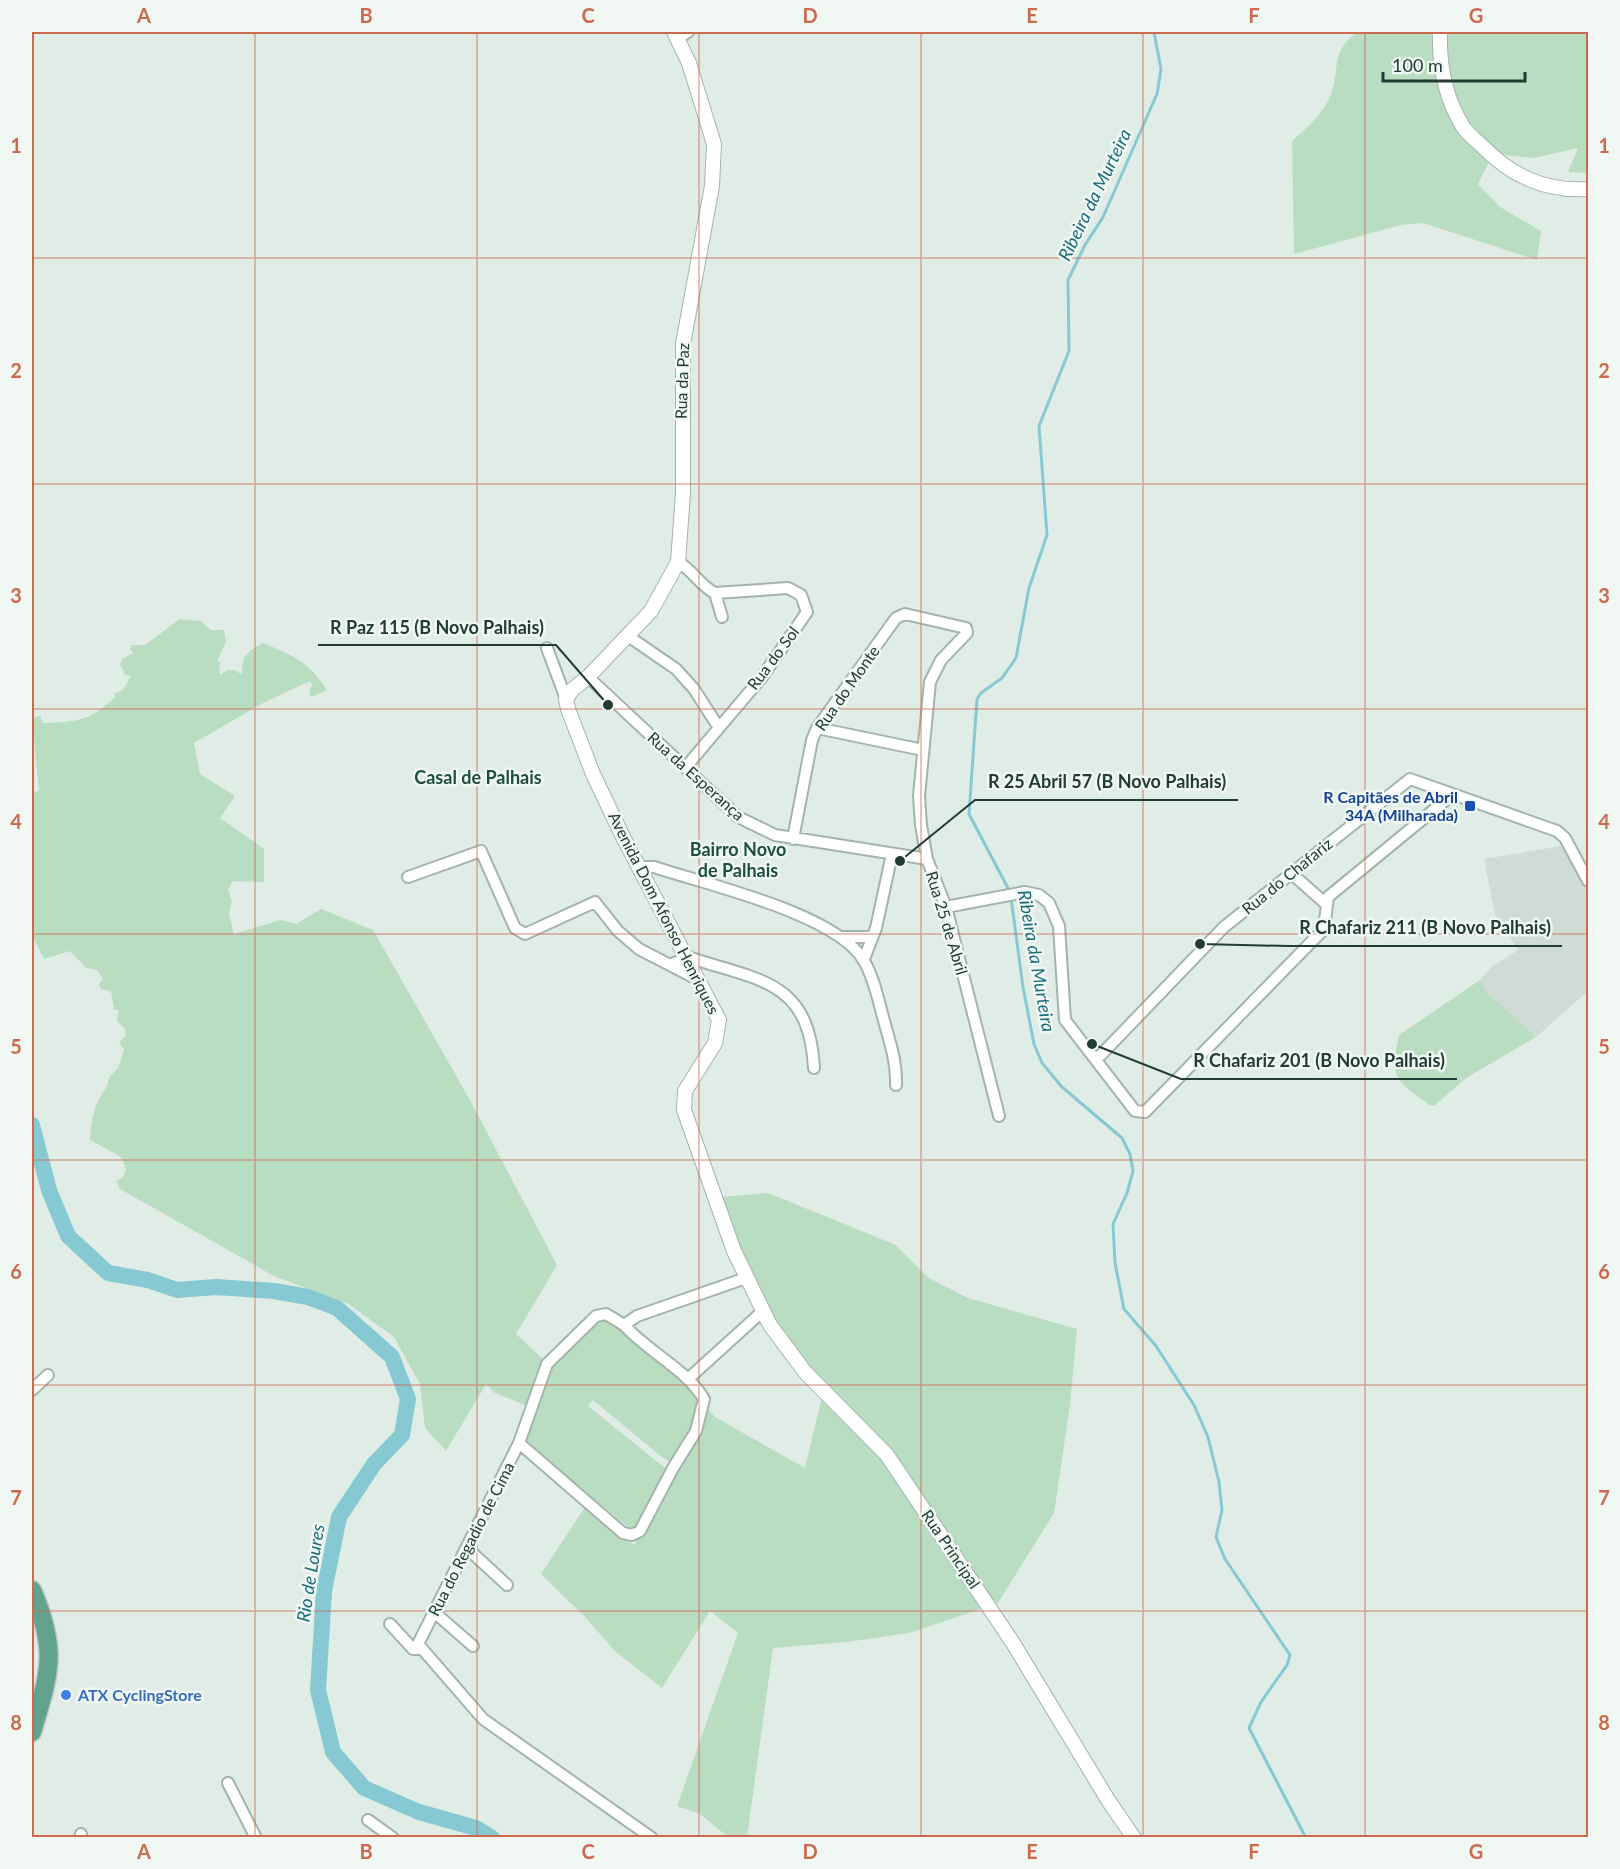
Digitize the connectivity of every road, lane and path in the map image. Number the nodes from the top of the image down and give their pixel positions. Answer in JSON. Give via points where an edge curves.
{"nodes":[{"id":1,"x":1440,"y":32,"type":"edge"},
{"id":2,"x":680,"y":34,"type":"edge"},
{"id":3,"x":1588,"y":189,"type":"edge"},
{"id":4,"x":678,"y":562,"type":"junction"},
{"id":5,"x":715,"y":593,"type":"junction"},
{"id":6,"x":722,"y":617,"type":"dead end"},
{"id":7,"x":967,"y":633,"type":"joint"},
{"id":8,"x":628,"y":636,"type":"junction"},
{"id":9,"x":548,"y":648,"type":"dead end"},
{"id":10,"x":588,"y":677,"type":"junction"},
{"id":11,"x":566,"y":699,"type":"junction"},
{"id":12,"x":718,"y":728,"type":"junction"},
{"id":13,"x":817,"y":728,"type":"junction"},
{"id":14,"x":923,"y":750,"type":"junction"},
{"id":15,"x":685,"y":768,"type":"junction"},
{"id":16,"x":1452,"y":795,"type":"junction"},
{"id":17,"x":794,"y":838,"type":"junction"},
{"id":18,"x":892,"y":854,"type":"junction"},
{"id":19,"x":927,"y":859,"type":"junction"},
{"id":20,"x":639,"y":867,"type":"junction"},
{"id":21,"x":1291,"y":873,"type":"junction"},
{"id":22,"x":408,"y":877,"type":"dead end"},
{"id":23,"x":1588,"y":881,"type":"edge"},
{"id":24,"x":1326,"y":904,"type":"junction"},
{"id":25,"x":946,"y":907,"type":"junction"},
{"id":26,"x":842,"y":937,"type":"junction"},
{"id":27,"x":870,"y":938,"type":"junction"},
{"id":28,"x":688,"y":957,"type":"junction"},
{"id":29,"x":864,"y":959,"type":"junction"},
{"id":30,"x":670,"y":965,"type":"junction"},
{"id":31,"x":697,"y":979,"type":"junction"},
{"id":32,"x":1096,"y":1060,"type":"junction"},
{"id":33,"x":814,"y":1068,"type":"dead end"},
{"id":34,"x":896,"y":1084,"type":"dead end"},
{"id":35,"x":999,"y":1116,"type":"dead end"},
{"id":36,"x":747,"y":1278,"type":"junction"},
{"id":37,"x":763,"y":1311,"type":"junction"},
{"id":38,"x":624,"y":1325,"type":"junction"},
{"id":39,"x":48,"y":1375,"type":"dead end"},
{"id":40,"x":688,"y":1379,"type":"junction"},
{"id":41,"x":32,"y":1390,"type":"edge"},
{"id":42,"x":519,"y":1443,"type":"junction"},
{"id":43,"x":468,"y":1549,"type":"junction"},
{"id":44,"x":507,"y":1585,"type":"dead end"},
{"id":45,"x":32,"y":1590,"type":"edge"},
{"id":46,"x":434,"y":1612,"type":"junction"},
{"id":47,"x":390,"y":1624,"type":"dead end"},
{"id":48,"x":473,"y":1646,"type":"dead end"},
{"id":49,"x":420,"y":1649,"type":"junction"},
{"id":50,"x":32,"y":1732,"type":"edge"},
{"id":51,"x":228,"y":1784,"type":"dead end"},
{"id":52,"x":368,"y":1820,"type":"dead end"},
{"id":53,"x":255,"y":1836,"type":"edge"},
{"id":54,"x":243,"y":1838,"type":"edge"},
{"id":55,"x":393,"y":1838,"type":"edge"},
{"id":56,"x":652,"y":1838,"type":"edge"},
{"id":57,"x":1134,"y":1838,"type":"edge"}],
"edges":[{"from":1,"to":3,"type":"street","via":[[1439,59],[1462,126],[1501,166],[1539,185]]},
{"from":2,"to":4,"type":"street","name":"Rua da Paz","via":[[714,144],[712,186],[683,344],[683,493]]},
{"from":4,"to":5,"type":"street"},
{"from":4,"to":8,"type":"street","name":"Rua da Paz","via":[[651,611]]},
{"from":5,"to":6,"type":"street"},
{"from":5,"to":12,"type":"street","name":"Rua do Sol","via":[[788,588],[801,595],[807,612],[762,677]]},
{"from":7,"to":13,"type":"street","name":"Rua do Monte","via":[[966,628],[900,615]]},
{"from":7,"to":14,"type":"street","name":"Rua 25 de Abril","via":[[934,671]]},
{"from":8,"to":10,"type":"street","name":"Rua da Paz"},
{"from":8,"to":12,"type":"street","via":[[676,669],[694,689]]},
{"from":9,"to":11,"type":"street","name":"Avenida Dom Afonso Henriques"},
{"from":10,"to":11,"type":"street","name":"Rua da Paz"},
{"from":10,"to":15,"type":"street","name":"Rua da Esperança"},
{"from":11,"to":20,"type":"street","name":"Avenida Dom Afonso Henriques","via":[[593,774]]},
{"from":12,"to":15,"type":"street","name":"Rua do Sol"},
{"from":13,"to":14,"type":"street"},
{"from":13,"to":17,"type":"street","name":"Rua do Monte"},
{"from":14,"to":19,"type":"street","name":"Rua 25 de Abril","via":[[919,796]]},
{"from":15,"to":17,"type":"street","name":"Rua da Esperança","via":[[738,817],[775,835]]},
{"from":16,"to":21,"type":"street","name":"Rua do Chafariz","via":[[1417,780],[1404,782]]},
{"from":16,"to":23,"type":"street","name":"Rua do Chafariz","via":[[1557,831],[1565,838]]},
{"from":16,"to":24,"type":"street","via":[[1334,891]]},
{"from":17,"to":18,"type":"street","name":"Rua da Esperança"},
{"from":18,"to":19,"type":"street","name":"Rua da Esperança"},
{"from":18,"to":27,"type":"street","via":[[876,927]]},
{"from":19,"to":25,"type":"street","name":"Rua 25 de Abril"},
{"from":20,"to":26,"type":"street","via":[[654,867],[810,918]]},
{"from":20,"to":28,"type":"street","name":"Avenida Dom Afonso Henriques"},
{"from":21,"to":24,"type":"street"},
{"from":21,"to":32,"type":"street","name":"Rua do Chafariz","via":[[1224,927]]},
{"from":22,"to":30,"type":"street","via":[[481,851],[515,928],[525,934],[595,902],[632,943]]},
{"from":24,"to":32,"type":"street","via":[[1324,929],[1145,1112],[1135,1111]]},
{"from":25,"to":32,"type":"street","via":[[1017,893],[1039,895],[1049,903],[1059,926],[1065,1020]]},
{"from":25,"to":35,"type":"street","name":"Rua 25 de Abril"},
{"from":26,"to":27,"type":"street"},
{"from":26,"to":29,"type":"street"},
{"from":27,"to":29,"type":"street"},
{"from":28,"to":30,"type":"street"},
{"from":28,"to":31,"type":"street","name":"Avenida Dom Afonso Henriques"},
{"from":28,"to":33,"type":"street","via":[[786,993],[804,1017],[813,1043]]},
{"from":29,"to":34,"type":"street","via":[[897,1069]]},
{"from":30,"to":31,"type":"street"},
{"from":31,"to":36,"type":"street","name":"Avenida Dom Afonso Henriques","via":[[719,1020],[715,1043],[685,1091],[684,1110]]},
{"from":36,"to":37,"type":"street","name":"Rua Principal"},
{"from":36,"to":38,"type":"street","via":[[637,1316]]},
{"from":37,"to":40,"type":"street"},
{"from":37,"to":57,"type":"street","name":"Rua Principal","via":[[805,1372],[887,1455],[1013,1643]]},
{"from":38,"to":40,"type":"street"},
{"from":38,"to":42,"type":"street","name":"Rua do Regadio de Cima","via":[[606,1314],[596,1316],[547,1364]]},
{"from":39,"to":41,"type":"street"},
{"from":40,"to":42,"type":"street","via":[[704,1399],[702,1415],[640,1531],[632,1535],[623,1533]]},
{"from":42,"to":43,"type":"street","name":"Rua do Regadio de Cima"},
{"from":43,"to":44,"type":"street"},
{"from":43,"to":46,"type":"street","name":"Rua do Regadio de Cima"},
{"from":45,"to":50,"type":"main road","via":[[47,1628],[50,1652],[46,1686]]},
{"from":46,"to":48,"type":"street"},
{"from":46,"to":49,"type":"street","name":"Rua do Regadio de Cima","via":[[418,1644]]},
{"from":47,"to":49,"type":"street","via":[[413,1649]]},
{"from":49,"to":56,"type":"street","via":[[483,1719]]},
{"from":51,"to":53,"type":"street"},
{"from":52,"to":55,"type":"street"},
{"from":53,"to":54,"type":"street"}]}
